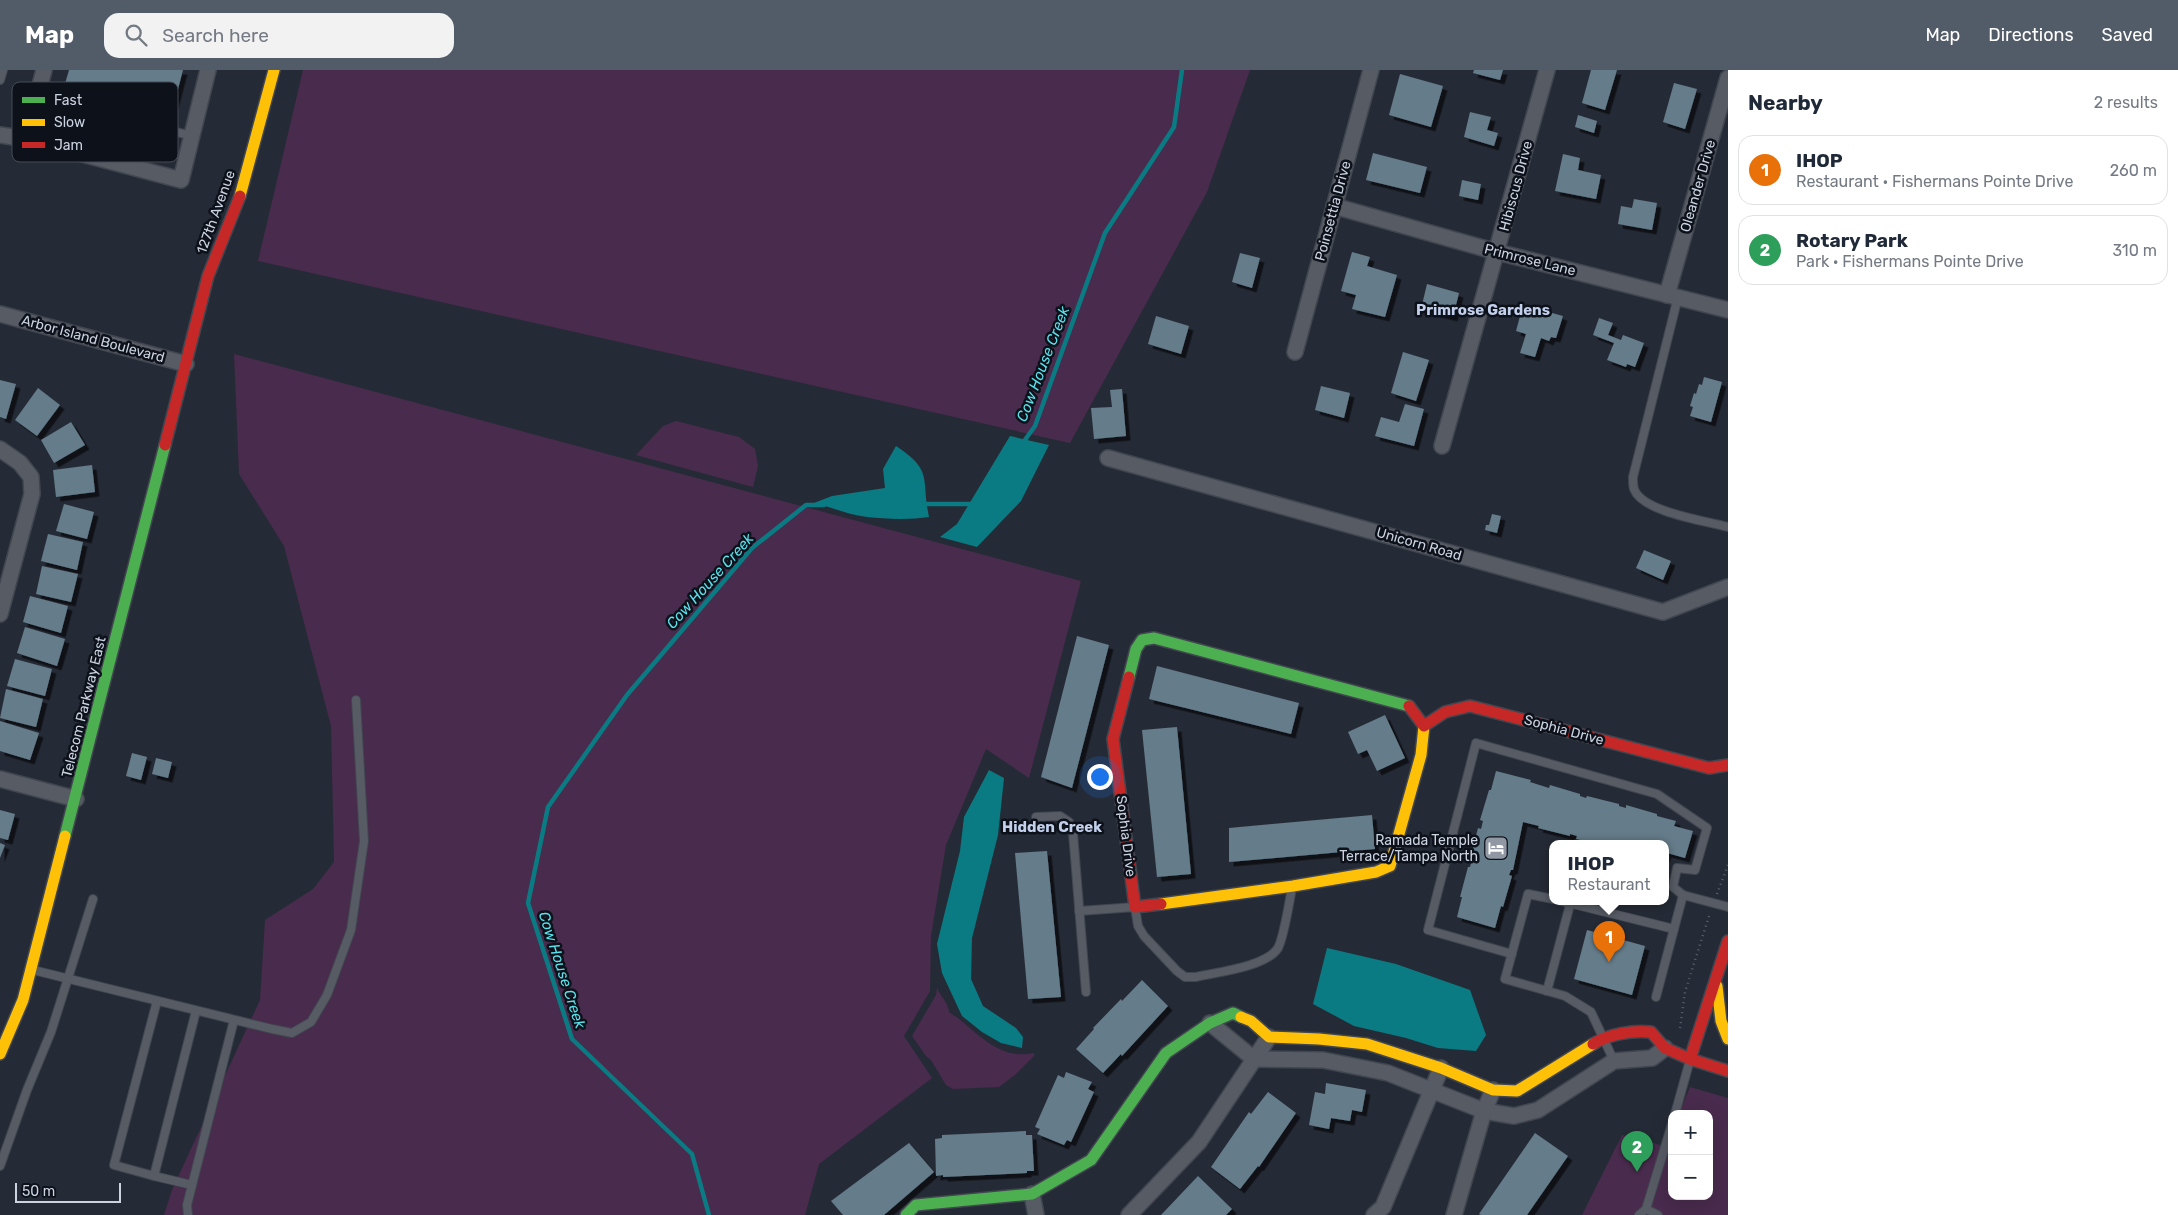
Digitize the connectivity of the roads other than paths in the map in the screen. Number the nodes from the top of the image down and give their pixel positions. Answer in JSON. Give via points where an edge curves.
{"nodes":[{"id":1,"x":3,"y":70,"type":"edge"},
{"id":2,"x":208,"y":70,"type":"edge"},
{"id":3,"x":274,"y":70,"type":"edge"},
{"id":4,"x":1371,"y":70,"type":"edge"},
{"id":5,"x":1548,"y":70,"type":"edge"},
{"id":6,"x":1728,"y":78,"type":"edge"},
{"id":7,"x":0,"y":80,"type":"edge"},
{"id":8,"x":178,"y":132,"type":"edge"},
{"id":9,"x":192,"y":136,"type":"junction"},
{"id":10,"x":113,"y":162,"type":"edge"},
{"id":11,"x":1334,"y":206,"type":"junction"},
{"id":12,"x":1497,"y":252,"type":"junction"},
{"id":13,"x":1672,"y":296,"type":"junction"},
{"id":14,"x":1728,"y":310,"type":"edge"},
{"id":15,"x":0,"y":314,"type":"edge"},
{"id":16,"x":1296,"y":352,"type":"dead end"},
{"id":17,"x":186,"y":364,"type":"junction"},
{"id":18,"x":1442,"y":446,"type":"dead end"},
{"id":19,"x":0,"y":448,"type":"edge"},
{"id":20,"x":1108,"y":458,"type":"dead end"},
{"id":21,"x":1728,"y":527,"type":"edge"},
{"id":22,"x":1728,"y":587,"type":"edge"},
{"id":23,"x":0,"y":614,"type":"edge"},
{"id":24,"x":356,"y":700,"type":"dead end"},
{"id":25,"x":1424,"y":726,"type":"junction"},
{"id":26,"x":1728,"y":754,"type":"edge"},
{"id":27,"x":1728,"y":765,"type":"edge"},
{"id":28,"x":1709,"y":768,"type":"junction"},
{"id":29,"x":0,"y":779,"type":"edge"},
{"id":30,"x":76,"y":799,"type":"junction"},
{"id":31,"x":1036,"y":817,"type":"dead end"},
{"id":32,"x":1293,"y":886,"type":"junction"},
{"id":33,"x":1669,"y":886,"type":"edge"},
{"id":34,"x":1683,"y":895,"type":"junction"},
{"id":35,"x":1549,"y":898,"type":"edge"},
{"id":36,"x":93,"y":899,"type":"dead end"},
{"id":37,"x":1570,"y":905,"type":"edge"},
{"id":38,"x":1583,"y":905,"type":"edge"},
{"id":39,"x":1728,"y":906,"type":"edge"},
{"id":40,"x":1135,"y":907,"type":"junction"},
{"id":41,"x":1079,"y":910,"type":"junction"},
{"id":42,"x":1674,"y":928,"type":"junction"},
{"id":43,"x":1728,"y":941,"type":"edge"},
{"id":44,"x":1512,"y":954,"type":"junction"},
{"id":45,"x":31,"y":969,"type":"junction"},
{"id":46,"x":1716,"y":978,"type":"junction"},
{"id":47,"x":69,"y":979,"type":"junction"},
{"id":48,"x":1547,"y":991,"type":"junction"},
{"id":49,"x":1086,"y":992,"type":"dead end"},
{"id":50,"x":1656,"y":997,"type":"dead end"},
{"id":51,"x":157,"y":1001,"type":"junction"},
{"id":52,"x":196,"y":1011,"type":"junction"},
{"id":53,"x":234,"y":1020,"type":"junction"},
{"id":54,"x":1210,"y":1023,"type":"junction"},
{"id":55,"x":1270,"y":1037,"type":"junction"},
{"id":56,"x":1604,"y":1037,"type":"junction"},
{"id":57,"x":1325,"y":1039,"type":"junction"},
{"id":58,"x":1728,"y":1039,"type":"edge"},
{"id":59,"x":1665,"y":1048,"type":"junction"},
{"id":60,"x":0,"y":1054,"type":"edge"},
{"id":61,"x":1254,"y":1059,"type":"junction"},
{"id":62,"x":1690,"y":1059,"type":"junction"},
{"id":63,"x":1323,"y":1060,"type":"junction"},
{"id":64,"x":1614,"y":1061,"type":"junction"},
{"id":65,"x":1441,"y":1068,"type":"junction"},
{"id":66,"x":1728,"y":1070,"type":"edge"},
{"id":67,"x":1433,"y":1090,"type":"junction"},
{"id":68,"x":1493,"y":1090,"type":"junction"},
{"id":69,"x":1676,"y":1110,"type":"edge"},
{"id":70,"x":1484,"y":1111,"type":"junction"},
{"id":71,"x":1668,"y":1137,"type":"edge"},
{"id":72,"x":0,"y":1166,"type":"edge"},
{"id":73,"x":154,"y":1176,"type":"junction"},
{"id":74,"x":192,"y":1185,"type":"junction"},
{"id":75,"x":1032,"y":1194,"type":"junction"},
{"id":76,"x":1646,"y":1209,"type":"junction"},
{"id":77,"x":188,"y":1215,"type":"edge"},
{"id":78,"x":906,"y":1215,"type":"edge"},
{"id":79,"x":1036,"y":1215,"type":"edge"},
{"id":80,"x":1129,"y":1215,"type":"edge"},
{"id":81,"x":1374,"y":1215,"type":"edge"},
{"id":82,"x":1454,"y":1215,"type":"edge"},
{"id":83,"x":1639,"y":1215,"type":"edge"},
{"id":84,"x":1658,"y":1215,"type":"edge"}],
"edges":[{"from":1,"to":7,"type":"lane"},
{"from":2,"to":9,"type":"street"},
{"from":3,"to":17,"type":"street","name":"127th Avenue","via":[[238,202],[208,276]]},
{"from":4,"to":11,"type":"street","name":"Poinsettia Drive"},
{"from":5,"to":12,"type":"street","name":"Hibiscus Drive"},
{"from":6,"to":13,"type":"street","name":"Oleander Drive"},
{"from":8,"to":9,"type":"lane"},
{"from":9,"to":10,"type":"street","via":[[181,180]]},
{"from":11,"to":12,"type":"street","name":"Primrose Lane"},
{"from":11,"to":16,"type":"street","name":"Poinsettia Drive"},
{"from":12,"to":13,"type":"street","name":"Primrose Lane"},
{"from":12,"to":18,"type":"street","name":"Hibiscus Drive"},
{"from":13,"to":14,"type":"street","name":"Primrose Lane"},
{"from":13,"to":21,"type":"lane","via":[[1633,477],[1634,489],[1654,507]]},
{"from":15,"to":17,"type":"street","name":"Arbor Island Boulevard"},
{"from":17,"to":30,"type":"street","name":"Telecom Parkway East"},
{"from":19,"to":23,"type":"street","via":[[20,463],[31,478],[32,494]]},
{"from":20,"to":22,"type":"street","name":"Unicorn Road","via":[[1664,612]]},
{"from":24,"to":53,"type":"lane","via":[[364,841],[350,930],[327,995],[311,1022],[292,1033]]},
{"from":25,"to":28,"type":"street","name":"Sophia Drive","via":[[1444,710],[1470,706]]},
{"from":25,"to":32,"type":"street","via":[[1420,756],[1390,866],[1376,872]]},
{"from":25,"to":40,"type":"street","name":"Sophia Drive","via":[[1408,704],[1154,638],[1142,640],[1136,649],[1114,739]]},
{"from":26,"to":28,"type":"street"},
{"from":27,"to":28,"type":"street","name":"Sophia Drive"},
{"from":29,"to":30,"type":"street"},
{"from":30,"to":45,"type":"street","name":"Telecom Parkway East"},
{"from":31,"to":41,"type":"lane","via":[[1060,816],[1069,822]]},
{"from":32,"to":40,"type":"street"},
{"from":32,"to":40,"type":"lane","via":[[1278,947],[1270,957],[1196,978],[1185,977],[1177,971],[1144,936],[1138,926]]},
{"from":33,"to":34,"type":"lane"},
{"from":33,"to":44,"type":"lane","via":[[1677,868],[1695,870],[1707,828],[1658,794],[1476,743],[1428,930]]},
{"from":34,"to":39,"type":"lane"},
{"from":34,"to":42,"type":"lane"},
{"from":35,"to":44,"type":"lane","via":[[1528,894]]},
{"from":36,"to":47,"type":"lane"},
{"from":37,"to":48,"type":"lane"},
{"from":38,"to":42,"type":"lane"},
{"from":40,"to":41,"type":"lane"},
{"from":41,"to":49,"type":"lane"},
{"from":42,"to":50,"type":"lane"},
{"from":43,"to":46,"type":"street"},
{"from":44,"to":48,"type":"lane","via":[[1505,979]]},
{"from":45,"to":47,"type":"lane"},
{"from":45,"to":60,"type":"street","name":"Telecom Parkway East","via":[[23,1000]]},
{"from":46,"to":58,"type":"street","via":[[1721,1021]]},
{"from":46,"to":62,"type":"street"},
{"from":47,"to":51,"type":"lane"},
{"from":47,"to":72,"type":"lane"},
{"from":48,"to":56,"type":"lane","via":[[1565,996],[1591,1012]]},
{"from":51,"to":52,"type":"lane"},
{"from":51,"to":73,"type":"lane","via":[[114,1165]]},
{"from":52,"to":53,"type":"lane"},
{"from":52,"to":73,"type":"lane"},
{"from":53,"to":74,"type":"lane"},
{"from":54,"to":55,"type":"street","via":[[1233,1013],[1250,1021]]},
{"from":54,"to":61,"type":"street"},
{"from":54,"to":75,"type":"street","via":[[1166,1053],[1090,1160]]},
{"from":55,"to":57,"type":"street"},
{"from":55,"to":61,"type":"street"},
{"from":56,"to":59,"type":"street","via":[[1651,1032]]},
{"from":56,"to":64,"type":"lane"},
{"from":56,"to":68,"type":"street","via":[[1517,1091]]},
{"from":57,"to":63,"type":"street"},
{"from":57,"to":65,"type":"street","via":[[1367,1044]]},
{"from":59,"to":62,"type":"street"},
{"from":59,"to":64,"type":"street","via":[[1652,1058]]},
{"from":61,"to":63,"type":"street"},
{"from":61,"to":80,"type":"street","via":[[1199,1142]]},
{"from":62,"to":66,"type":"street"},
{"from":62,"to":69,"type":"lane"},
{"from":63,"to":67,"type":"street","via":[[1388,1073]]},
{"from":64,"to":70,"type":"street","via":[[1538,1110],[1514,1116]]},
{"from":65,"to":67,"type":"street"},
{"from":65,"to":68,"type":"street"},
{"from":67,"to":70,"type":"street"},
{"from":67,"to":81,"type":"street","via":[[1383,1207]]},
{"from":68,"to":70,"type":"street"},
{"from":70,"to":82,"type":"street"},
{"from":71,"to":76,"type":"lane"},
{"from":73,"to":74,"type":"lane"},
{"from":74,"to":77,"type":"lane"},
{"from":75,"to":78,"type":"street","via":[[916,1204]]},
{"from":75,"to":79,"type":"street"},
{"from":76,"to":83,"type":"lane"},
{"from":76,"to":84,"type":"lane"}]}
